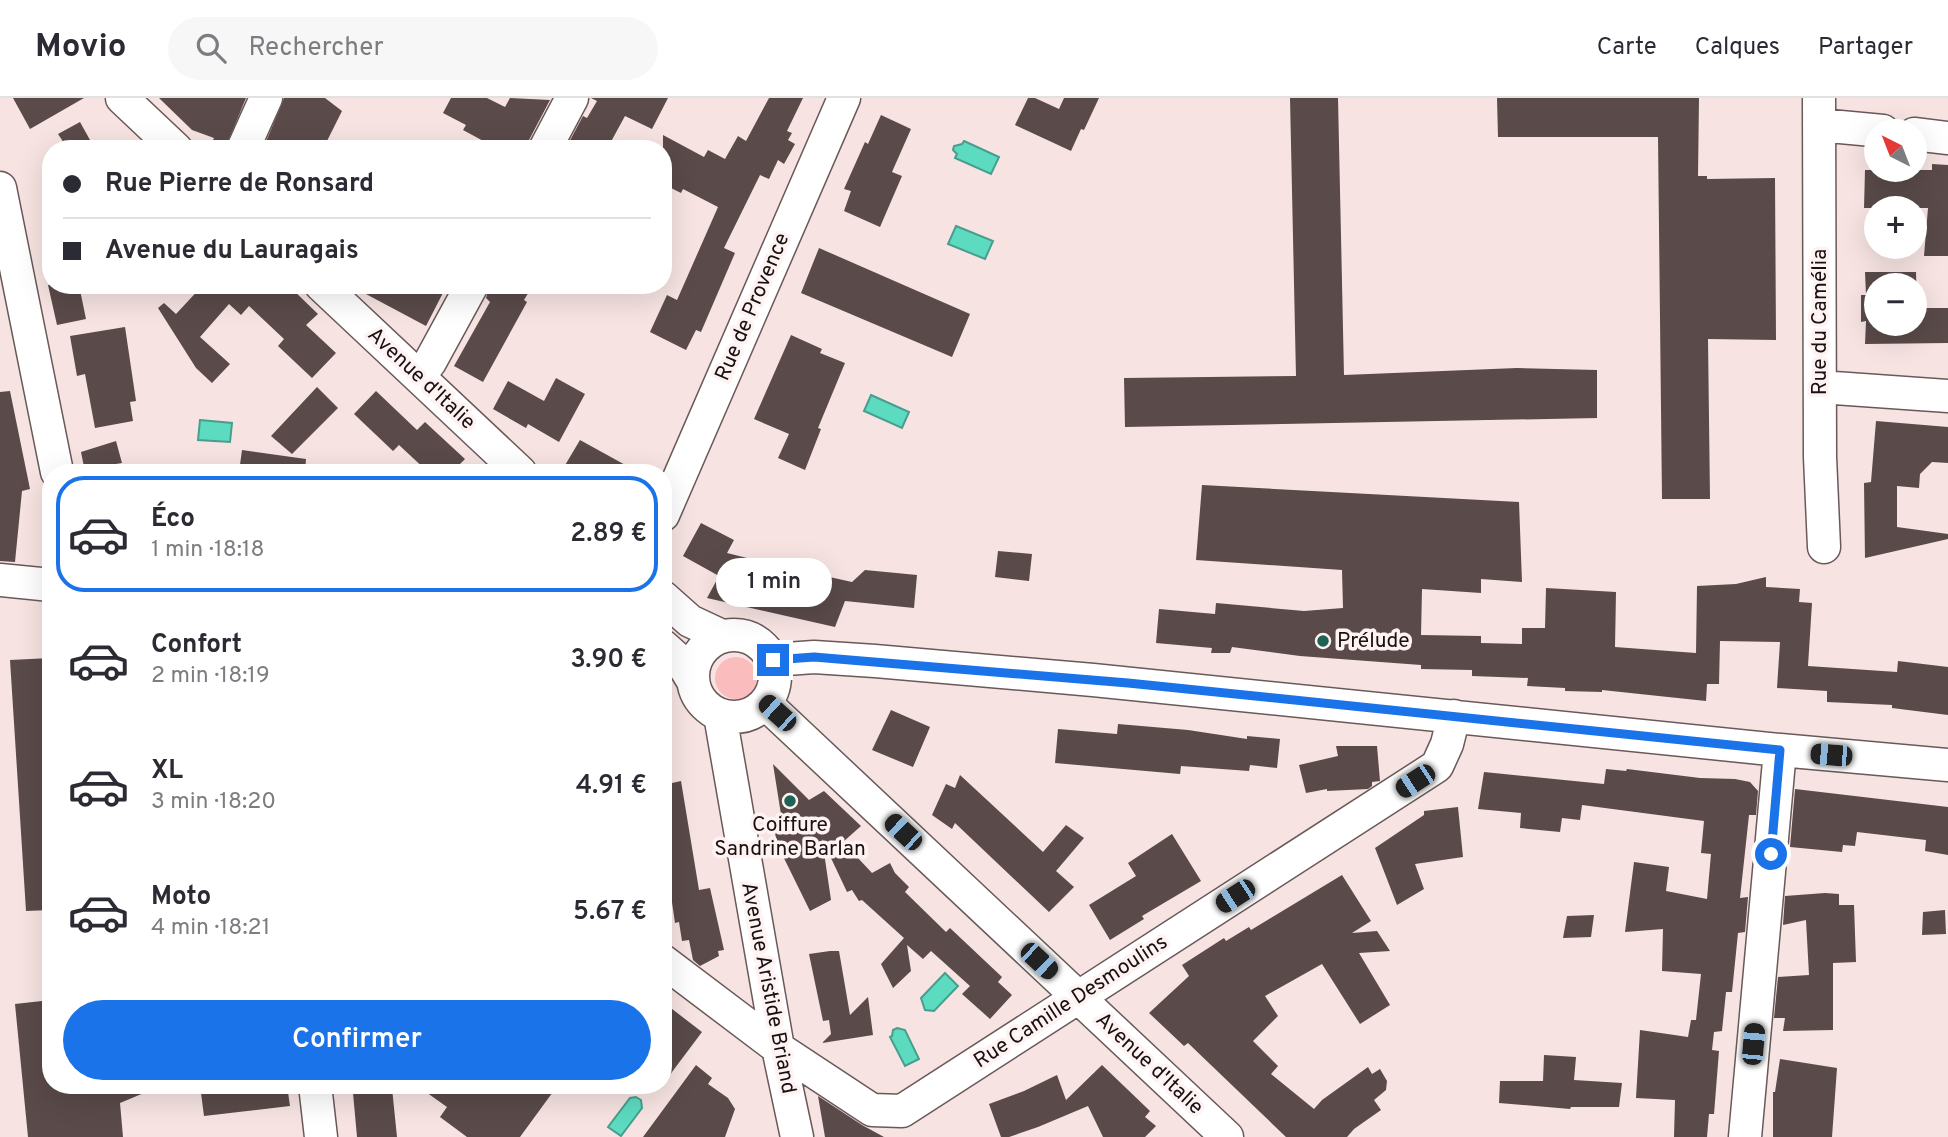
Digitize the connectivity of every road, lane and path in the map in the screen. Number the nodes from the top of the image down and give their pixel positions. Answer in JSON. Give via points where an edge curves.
{"nodes":[{"id":1,"x":122,"y":98,"type":"edge"},
{"id":2,"x":266,"y":98,"type":"edge"},
{"id":3,"x":572,"y":98,"type":"edge"},
{"id":4,"x":844,"y":98,"type":"edge"},
{"id":5,"x":1819,"y":112,"type":"edge"},
{"id":6,"x":1864,"y":125,"type":"edge"},
{"id":7,"x":1927,"y":136,"type":"edge"},
{"id":8,"x":1948,"y":138,"type":"edge"},
{"id":9,"x":166,"y":140,"type":"edge"},
{"id":10,"x":247,"y":140,"type":"edge"},
{"id":11,"x":550,"y":140,"type":"edge"},
{"id":12,"x":0,"y":188,"type":"edge"},
{"id":13,"x":331,"y":294,"type":"edge"},
{"id":14,"x":467,"y":294,"type":"edge"},
{"id":15,"x":419,"y":377,"type":"junction"},
{"id":16,"x":1820,"y":387,"type":"junction"},
{"id":17,"x":1948,"y":396,"type":"edge"},
{"id":18,"x":55,"y":464,"type":"edge"},
{"id":19,"x":511,"y":464,"type":"edge"},
{"id":20,"x":672,"y":494,"type":"edge"},
{"id":21,"x":1824,"y":547,"type":"dead end"},
{"id":22,"x":0,"y":580,"type":"edge"},
{"id":23,"x":42,"y":584,"type":"edge"},
{"id":24,"x":677,"y":621,"type":"edge"},
{"id":25,"x":722,"y":636,"type":"junction"},
{"id":26,"x":672,"y":654,"type":"edge"},
{"id":27,"x":773,"y":660,"type":"junction"},
{"id":28,"x":693,"y":681,"type":"junction"},
{"id":29,"x":765,"y":703,"type":"junction"},
{"id":30,"x":720,"y":715,"type":"junction"},
{"id":31,"x":1454,"y":716,"type":"junction"},
{"id":32,"x":1780,"y":750,"type":"junction"},
{"id":33,"x":1948,"y":765,"type":"edge"},
{"id":34,"x":672,"y":968,"type":"edge"},
{"id":35,"x":1078,"y":997,"type":"junction"},
{"id":36,"x":778,"y":1048,"type":"junction"},
{"id":37,"x":315,"y":1094,"type":"edge"},
{"id":38,"x":321,"y":1137,"type":"edge"},
{"id":39,"x":797,"y":1137,"type":"edge"},
{"id":40,"x":1227,"y":1137,"type":"edge"},
{"id":41,"x":1745,"y":1137,"type":"edge"}],
"edges":[{"from":1,"to":9,"type":"street"},
{"from":2,"to":10,"type":"street"},
{"from":3,"to":11,"type":"street"},
{"from":4,"to":20,"type":"street","name":"Rue de Provence"},
{"from":5,"to":6,"type":"street"},
{"from":5,"to":16,"type":"street","name":"Rue du Camélia"},
{"from":7,"to":8,"type":"street"},
{"from":12,"to":18,"type":"street"},
{"from":13,"to":15,"type":"street","name":"Avenue d'Italie"},
{"from":14,"to":15,"type":"street"},
{"from":15,"to":19,"type":"street","name":"Avenue d'Italie"},
{"from":16,"to":17,"type":"street"},
{"from":16,"to":21,"type":"street","name":"Rue du Camélia"},
{"from":22,"to":23,"type":"street"},
{"from":24,"to":25,"type":"street"},
{"from":25,"to":27,"type":"street","via":[[734,634],[757,641]]},
{"from":25,"to":28,"type":"street","via":[[696,659]]},
{"from":26,"to":28,"type":"street"},
{"from":27,"to":29,"type":"street","via":[[775,682]]},
{"from":27,"to":31,"type":"street","via":[[875,661]]},
{"from":28,"to":30,"type":"street","via":[[701,700]]},
{"from":29,"to":30,"type":"street","via":[[744,716]]},
{"from":29,"to":35,"type":"street","name":"Avenue d'Italie"},
{"from":30,"to":36,"type":"street","name":"Avenue Aristide Briand"},
{"from":31,"to":32,"type":"street"},
{"from":31,"to":35,"type":"street","name":"Rue Camille Desmoulins","via":[[1437,766]]},
{"from":32,"to":33,"type":"street"},
{"from":32,"to":41,"type":"street"},
{"from":34,"to":36,"type":"street","name":"Rue Camille Desmoulins"},
{"from":35,"to":36,"type":"street","name":"Rue Camille Desmoulins","via":[[902,1111],[872,1111]]},
{"from":35,"to":40,"type":"street","name":"Avenue d'Italie"},
{"from":36,"to":39,"type":"street","name":"Avenue Aristide Briand"},
{"from":37,"to":38,"type":"street"}]}
